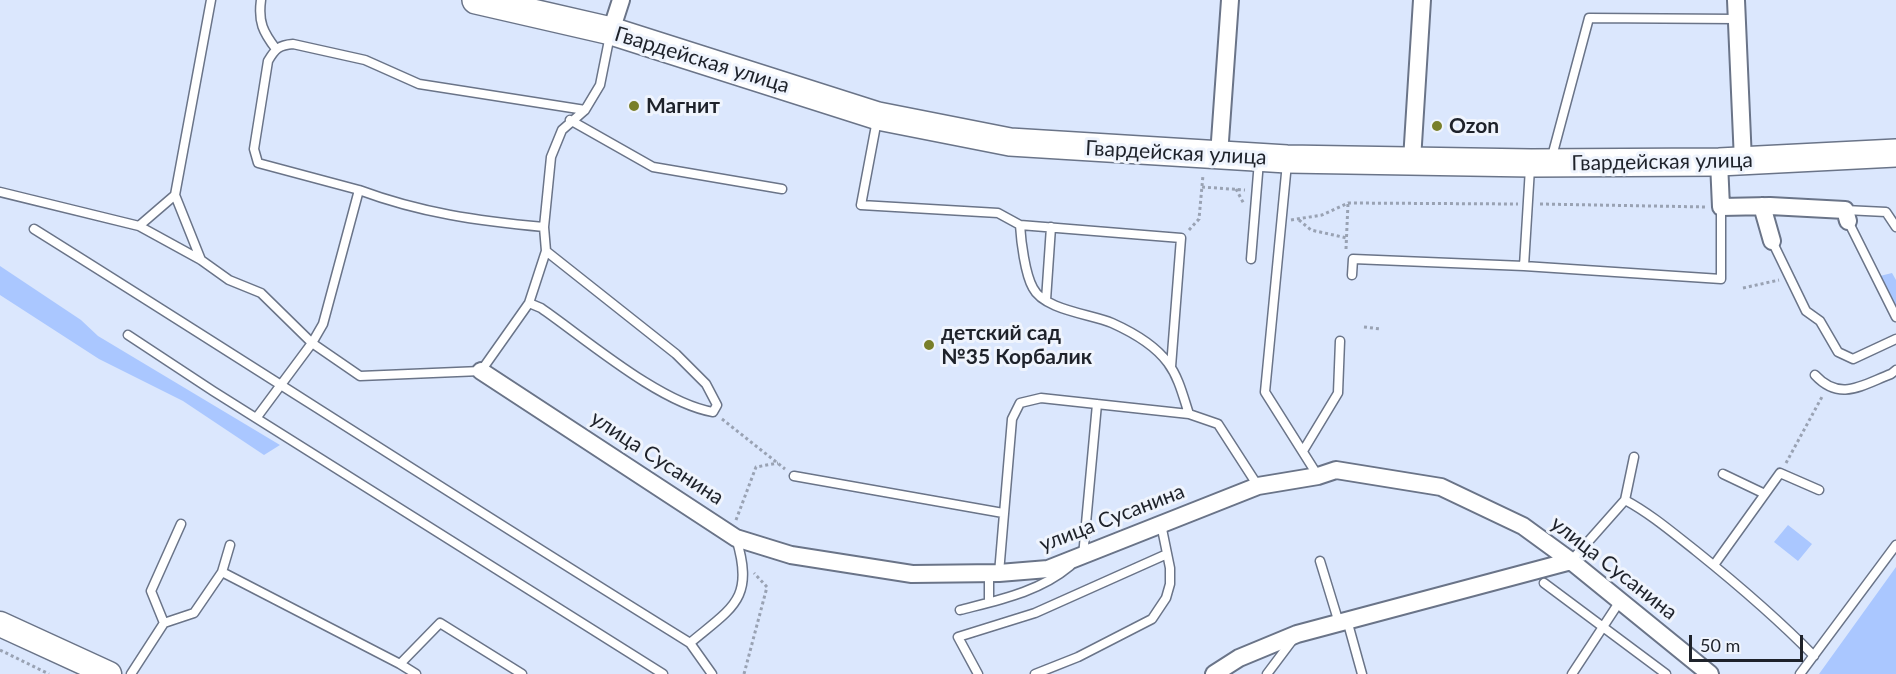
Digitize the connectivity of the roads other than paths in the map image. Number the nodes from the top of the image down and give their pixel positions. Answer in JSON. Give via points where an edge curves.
{"nodes":[{"id":1,"x":211,"y":0,"type":"edge"},
{"id":2,"x":261,"y":0,"type":"edge"},
{"id":3,"x":476,"y":0,"type":"edge"},
{"id":4,"x":621,"y":0,"type":"edge"},
{"id":5,"x":1230,"y":0,"type":"edge"},
{"id":6,"x":1422,"y":0,"type":"edge"},
{"id":7,"x":1736,"y":0,"type":"edge"},
{"id":8,"x":502,"y":3,"type":"edge"},
{"id":9,"x":1737,"y":19,"type":"junction"},
{"id":10,"x":611,"y":32,"type":"junction"},
{"id":11,"x":276,"y":49,"type":"junction"},
{"id":12,"x":585,"y":110,"type":"junction"},
{"id":13,"x":878,"y":116,"type":"junction"},
{"id":14,"x":570,"y":120,"type":"junction"},
{"id":15,"x":1896,"y":153,"type":"edge"},
{"id":16,"x":1212,"y":155,"type":"junction"},
{"id":17,"x":1260,"y":157,"type":"junction"},
{"id":18,"x":1287,"y":159,"type":"junction"},
{"id":19,"x":1412,"y":160,"type":"junction"},
{"id":20,"x":1731,"y":162,"type":"junction"},
{"id":21,"x":1540,"y":163,"type":"junction"},
{"id":22,"x":782,"y":189,"type":"dead end"},
{"id":23,"x":359,"y":190,"type":"junction"},
{"id":24,"x":0,"y":192,"type":"edge"},
{"id":25,"x":175,"y":195,"type":"junction"},
{"id":26,"x":1762,"y":206,"type":"junction"},
{"id":27,"x":1721,"y":207,"type":"junction"},
{"id":28,"x":1847,"y":215,"type":"junction"},
{"id":29,"x":1020,"y":225,"type":"junction"},
{"id":30,"x":139,"y":226,"type":"junction"},
{"id":31,"x":543,"y":227,"type":"junction"},
{"id":32,"x":1051,"y":227,"type":"junction"},
{"id":33,"x":1896,"y":227,"type":"edge"},
{"id":34,"x":34,"y":229,"type":"dead end"},
{"id":35,"x":1772,"y":241,"type":"joint"},
{"id":36,"x":546,"y":251,"type":"junction"},
{"id":37,"x":1251,"y":259,"type":"dead end"},
{"id":38,"x":201,"y":260,"type":"junction"},
{"id":39,"x":1524,"y":266,"type":"junction"},
{"id":40,"x":1352,"y":274,"type":"dead end"},
{"id":41,"x":1046,"y":300,"type":"junction"},
{"id":42,"x":529,"y":303,"type":"junction"},
{"id":43,"x":1896,"y":316,"type":"edge"},
{"id":44,"x":128,"y":335,"type":"dead end"},
{"id":45,"x":1896,"y":339,"type":"edge"},
{"id":46,"x":1340,"y":341,"type":"dead end"},
{"id":47,"x":312,"y":343,"type":"junction"},
{"id":48,"x":1171,"y":368,"type":"junction"},
{"id":49,"x":1896,"y":370,"type":"edge"},
{"id":50,"x":481,"y":371,"type":"junction"},
{"id":51,"x":1815,"y":375,"type":"dead end"},
{"id":52,"x":280,"y":383,"type":"junction"},
{"id":53,"x":1096,"y":404,"type":"junction"},
{"id":54,"x":1189,"y":414,"type":"junction"},
{"id":55,"x":257,"y":417,"type":"junction"},
{"id":56,"x":1303,"y":451,"type":"junction"},
{"id":57,"x":1634,"y":457,"type":"dead end"},
{"id":58,"x":1723,"y":474,"type":"dead end"},
{"id":59,"x":794,"y":476,"type":"road end"},
{"id":60,"x":1318,"y":476,"type":"junction"},
{"id":61,"x":1258,"y":486,"type":"junction"},
{"id":62,"x":1819,"y":490,"type":"dead end"},
{"id":63,"x":1765,"y":494,"type":"junction"},
{"id":64,"x":1625,"y":500,"type":"junction"},
{"id":65,"x":1004,"y":513,"type":"junction"},
{"id":66,"x":181,"y":524,"type":"dead end"},
{"id":67,"x":1161,"y":524,"type":"junction"},
{"id":68,"x":734,"y":536,"type":"junction"},
{"id":69,"x":230,"y":545,"type":"dead end"},
{"id":70,"x":1896,"y":545,"type":"edge"},
{"id":71,"x":1167,"y":554,"type":"junction"},
{"id":72,"x":1083,"y":555,"type":"junction"},
{"id":73,"x":1320,"y":561,"type":"dead end"},
{"id":74,"x":1572,"y":561,"type":"junction"},
{"id":75,"x":1714,"y":565,"type":"junction"},
{"id":76,"x":222,"y":572,"type":"junction"},
{"id":77,"x":994,"y":573,"type":"junction"},
{"id":78,"x":1544,"y":583,"type":"dead end"},
{"id":79,"x":1620,"y":601,"type":"junction"},
{"id":80,"x":989,"y":603,"type":"junction"},
{"id":81,"x":960,"y":610,"type":"dead end"},
{"id":82,"x":164,"y":622,"type":"junction"},
{"id":83,"x":1343,"y":622,"type":"junction"},
{"id":84,"x":0,"y":624,"type":"edge"},
{"id":85,"x":1604,"y":626,"type":"junction"},
{"id":86,"x":1297,"y":634,"type":"junction"},
{"id":87,"x":690,"y":643,"type":"junction"},
{"id":88,"x":1814,"y":656,"type":"junction"},
{"id":89,"x":400,"y":664,"type":"junction"},
{"id":90,"x":109,"y":674,"type":"edge"},
{"id":91,"x":131,"y":674,"type":"edge"},
{"id":92,"x":416,"y":674,"type":"edge"},
{"id":93,"x":522,"y":674,"type":"edge"},
{"id":94,"x":663,"y":674,"type":"edge"},
{"id":95,"x":712,"y":674,"type":"edge"},
{"id":96,"x":978,"y":674,"type":"edge"},
{"id":97,"x":1035,"y":674,"type":"edge"},
{"id":98,"x":1214,"y":674,"type":"edge"},
{"id":99,"x":1267,"y":674,"type":"edge"},
{"id":100,"x":1362,"y":674,"type":"edge"},
{"id":101,"x":1572,"y":674,"type":"edge"},
{"id":102,"x":1666,"y":674,"type":"edge"},
{"id":103,"x":1710,"y":674,"type":"edge"},
{"id":104,"x":1800,"y":674,"type":"edge"}],
"edges":[{"from":1,"to":25,"type":"lane"},
{"from":2,"to":11,"type":"lane","via":[[259,18],[263,32]]},
{"from":3,"to":8,"type":"main road","name":"Гвардейская улица"},
{"from":4,"to":10,"type":"street"},
{"from":5,"to":16,"type":"street"},
{"from":6,"to":19,"type":"street"},
{"from":7,"to":9,"type":"street"},
{"from":8,"to":10,"type":"main road","name":"Гвардейская улица"},
{"from":9,"to":20,"type":"street"},
{"from":9,"to":21,"type":"lane","via":[[1589,18]]},
{"from":10,"to":12,"type":"lane","via":[[600,85]]},
{"from":10,"to":13,"type":"main road","name":"Гвардейская улица"},
{"from":11,"to":12,"type":"lane","via":[[293,44],[365,60],[419,84]]},
{"from":11,"to":23,"type":"lane","via":[[266,72],[254,149],[258,163]]},
{"from":12,"to":14,"type":"lane"},
{"from":13,"to":16,"type":"main road","name":"Гвардейская улица","via":[[1010,142]]},
{"from":13,"to":29,"type":"lane","via":[[861,205],[998,213]]},
{"from":14,"to":22,"type":"lane","via":[[653,167]]},
{"from":14,"to":31,"type":"lane","via":[[551,157]]},
{"from":15,"to":20,"type":"main road","name":"Гвардейская улица"},
{"from":16,"to":17,"type":"main road","name":"Гвардейская улица"},
{"from":17,"to":18,"type":"main road","name":"Гвардейская улица"},
{"from":17,"to":37,"type":"lane"},
{"from":18,"to":19,"type":"main road","name":"Гвардейская улица"},
{"from":18,"to":56,"type":"lane","via":[[1265,392]]},
{"from":19,"to":21,"type":"main road","name":"Гвардейская улица"},
{"from":20,"to":21,"type":"main road","name":"Гвардейская улица"},
{"from":20,"to":27,"type":"street"},
{"from":21,"to":39,"type":"lane","via":[[1528,204]]},
{"from":23,"to":31,"type":"lane","via":[[444,216]]},
{"from":23,"to":47,"type":"lane","via":[[323,324]]},
{"from":24,"to":30,"type":"lane"},
{"from":25,"to":30,"type":"lane"},
{"from":25,"to":38,"type":"lane"},
{"from":26,"to":27,"type":"street"},
{"from":26,"to":28,"type":"street"},
{"from":26,"to":35,"type":"street"},
{"from":27,"to":39,"type":"lane","via":[[1721,279]]},
{"from":28,"to":33,"type":"lane","via":[[1886,212]]},
{"from":28,"to":43,"type":"lane"},
{"from":29,"to":32,"type":"lane"},
{"from":29,"to":41,"type":"lane","via":[[1033,289]]},
{"from":30,"to":38,"type":"lane"},
{"from":31,"to":36,"type":"lane"},
{"from":32,"to":41,"type":"lane"},
{"from":32,"to":48,"type":"lane","via":[[1181,238]]},
{"from":34,"to":52,"type":"lane"},
{"from":35,"to":45,"type":"lane","via":[[1806,311],[1820,321],[1838,352],[1853,359]]},
{"from":36,"to":42,"type":"lane"},
{"from":36,"to":42,"type":"lane","via":[[676,354],[706,384],[717,405],[713,412],[697,410],[670,398]]},
{"from":38,"to":47,"type":"lane","via":[[230,280],[271,299]]},
{"from":39,"to":40,"type":"lane","via":[[1353,259]]},
{"from":41,"to":48,"type":"lane","via":[[1120,327],[1157,350]]},
{"from":42,"to":50,"type":"lane"},
{"from":44,"to":55,"type":"lane"},
{"from":46,"to":56,"type":"lane","via":[[1338,393]]},
{"from":47,"to":50,"type":"lane","via":[[360,376]]},
{"from":47,"to":52,"type":"lane"},
{"from":48,"to":54,"type":"lane"},
{"from":49,"to":51,"type":"lane","via":[[1843,392],[1827,388]]},
{"from":50,"to":68,"type":"street","name":"улица Сусанина"},
{"from":52,"to":55,"type":"lane"},
{"from":52,"to":87,"type":"lane"},
{"from":53,"to":54,"type":"lane"},
{"from":53,"to":65,"type":"lane","via":[[1041,398],[1020,403],[1012,419]]},
{"from":53,"to":72,"type":"lane"},
{"from":54,"to":61,"type":"lane","via":[[1218,424]]},
{"from":55,"to":94,"type":"lane"},
{"from":56,"to":60,"type":"lane"},
{"from":57,"to":64,"type":"lane"},
{"from":58,"to":63,"type":"lane"},
{"from":59,"to":65,"type":"lane"},
{"from":60,"to":61,"type":"street","name":"улица Сусанина"},
{"from":60,"to":74,"type":"street","name":"улица Сусанина","via":[[1336,470],[1441,487],[1523,526]]},
{"from":61,"to":67,"type":"street","name":"улица Сусанина"},
{"from":62,"to":63,"type":"lane","via":[[1780,473]]},
{"from":63,"to":75,"type":"lane"},
{"from":64,"to":74,"type":"lane"},
{"from":64,"to":75,"type":"lane","via":[[1647,512]]},
{"from":65,"to":77,"type":"lane"},
{"from":66,"to":82,"type":"lane","via":[[151,591]]},
{"from":67,"to":71,"type":"lane"},
{"from":67,"to":72,"type":"street","name":"улица Сусанина"},
{"from":68,"to":77,"type":"street","name":"улица Сусанина","via":[[791,555],[912,574]]},
{"from":68,"to":87,"type":"lane","via":[[743,560],[740,598]]},
{"from":69,"to":76,"type":"lane"},
{"from":70,"to":88,"type":"lane"},
{"from":71,"to":96,"type":"lane","via":[[1035,613],[958,637]]},
{"from":71,"to":97,"type":"lane","via":[[1170,584],[1152,619]]},
{"from":72,"to":77,"type":"street","name":"улица Сусанина","via":[[1048,569]]},
{"from":72,"to":80,"type":"lane","via":[[1054,579]]},
{"from":73,"to":83,"type":"lane"},
{"from":74,"to":79,"type":"street","name":"улица Сусанина"},
{"from":74,"to":83,"type":"street"},
{"from":75,"to":88,"type":"lane"},
{"from":76,"to":82,"type":"lane","via":[[194,613]]},
{"from":76,"to":89,"type":"lane"},
{"from":77,"to":80,"type":"lane"},
{"from":78,"to":85,"type":"lane"},
{"from":79,"to":85,"type":"lane"},
{"from":79,"to":103,"type":"street","name":"улица Сусанина"},
{"from":80,"to":81,"type":"lane"},
{"from":82,"to":91,"type":"lane"},
{"from":83,"to":86,"type":"street"},
{"from":83,"to":100,"type":"lane"},
{"from":84,"to":90,"type":"street"},
{"from":85,"to":101,"type":"lane"},
{"from":85,"to":102,"type":"lane"},
{"from":86,"to":98,"type":"street","via":[[1239,658]]},
{"from":86,"to":99,"type":"lane"},
{"from":87,"to":95,"type":"lane"},
{"from":88,"to":104,"type":"lane"},
{"from":89,"to":92,"type":"lane"},
{"from":89,"to":93,"type":"lane","via":[[440,623]]}]}
